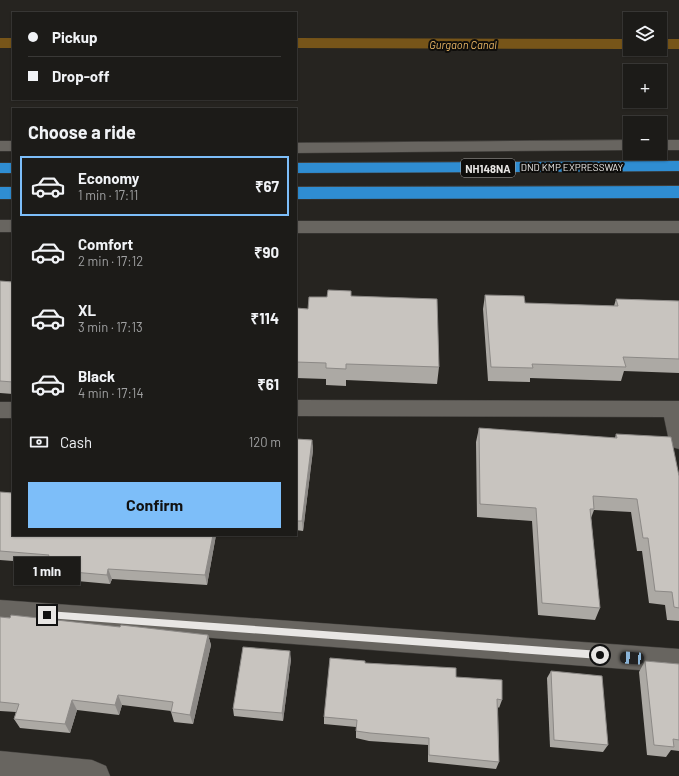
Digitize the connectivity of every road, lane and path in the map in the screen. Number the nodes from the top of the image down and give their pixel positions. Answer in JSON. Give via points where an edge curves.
{"nodes":[{"id":1,"x":623,"y":145,"type":"edge"},
{"id":2,"x":667,"y":145,"type":"edge"},
{"id":3,"x":679,"y":145,"type":"edge"},
{"id":4,"x":0,"y":146,"type":"edge"},
{"id":5,"x":12,"y":146,"type":"edge"},
{"id":6,"x":297,"y":148,"type":"edge"},
{"id":7,"x":679,"y":166,"type":"edge"},
{"id":8,"x":0,"y":168,"type":"edge"},
{"id":9,"x":12,"y":168,"type":"edge"},
{"id":10,"x":297,"y":168,"type":"edge"},
{"id":11,"x":679,"y":192,"type":"edge"},
{"id":12,"x":0,"y":193,"type":"edge"},
{"id":13,"x":12,"y":193,"type":"edge"},
{"id":14,"x":297,"y":193,"type":"edge"},
{"id":15,"x":0,"y":226,"type":"edge"},
{"id":16,"x":12,"y":226,"type":"edge"},
{"id":17,"x":297,"y":226,"type":"edge"},
{"id":18,"x":679,"y":227,"type":"edge"},
{"id":19,"x":297,"y":408,"type":"edge"},
{"id":20,"x":676,"y":409,"type":"edge"},
{"id":21,"x":0,"y":410,"type":"edge"},
{"id":22,"x":12,"y":410,"type":"edge"},
{"id":23,"x":679,"y":441,"type":"edge"},
{"id":24,"x":0,"y":611,"type":"edge"},
{"id":25,"x":679,"y":661,"type":"edge"},
{"id":26,"x":0,"y":764,"type":"edge"},
{"id":27,"x":96,"y":776,"type":"edge"}],
"edges":[{"from":1,"to":6,"type":"street"},
{"from":2,"to":3,"type":"street"},
{"from":4,"to":5,"type":"street"},
{"from":7,"to":10,"type":"highway","name":"DND KMP EXPRESSWAY","number":"NH148NA"},
{"from":8,"to":9,"type":"highway"},
{"from":11,"to":14,"type":"highway","number":"NH148NA"},
{"from":12,"to":13,"type":"highway"},
{"from":15,"to":16,"type":"street"},
{"from":17,"to":18,"type":"street"},
{"from":19,"to":20,"type":"street"},
{"from":20,"to":23,"type":"street"},
{"from":21,"to":22,"type":"street"},
{"from":24,"to":25,"type":"street"},
{"from":26,"to":27,"type":"street"}]}
